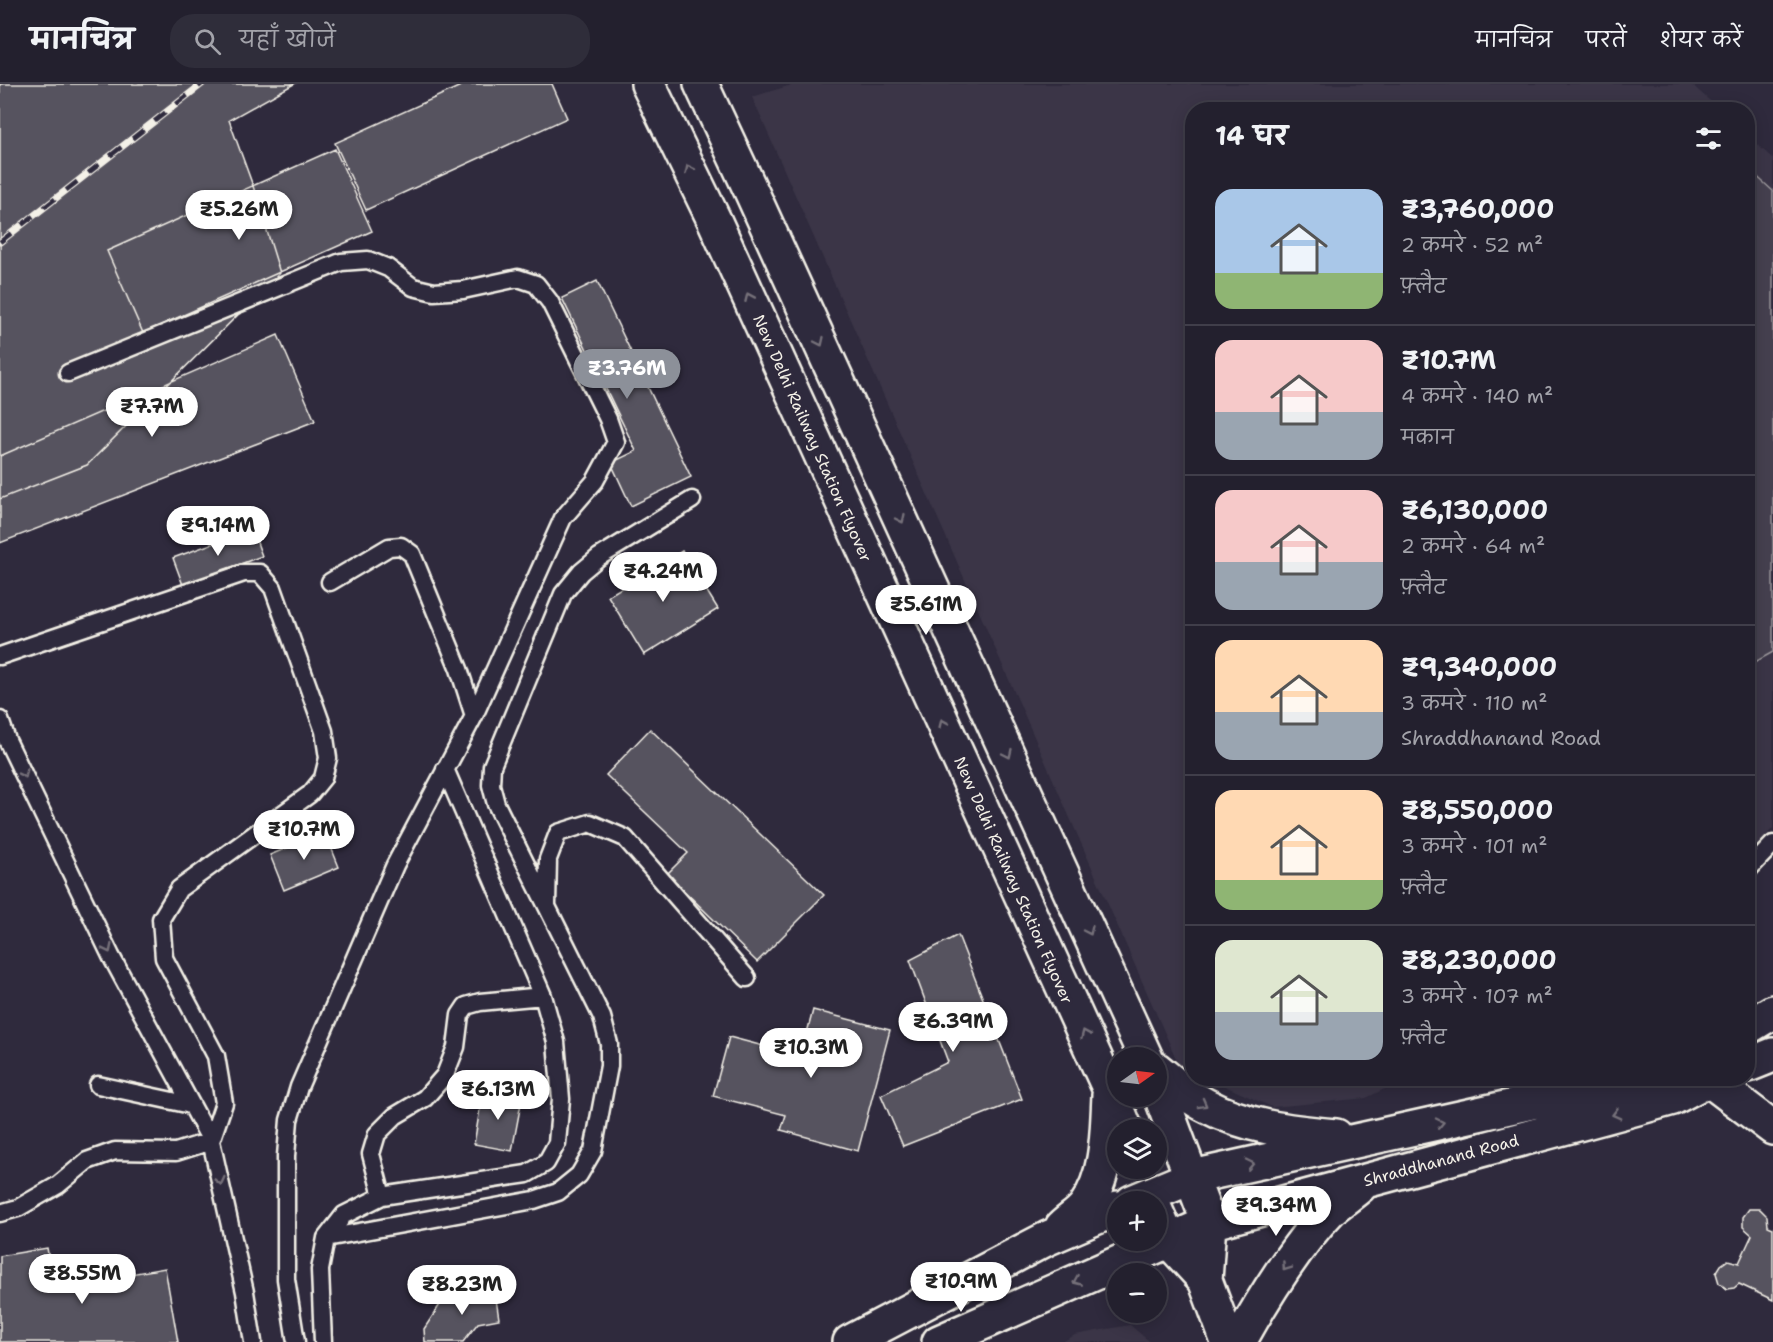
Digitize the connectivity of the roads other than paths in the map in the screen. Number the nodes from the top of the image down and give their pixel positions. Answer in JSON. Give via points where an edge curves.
{"nodes":[{"id":1,"x":648,"y":84,"type":"edge"},
{"id":2,"x":701,"y":84,"type":"edge"},
{"id":3,"x":68,"y":373,"type":"dead end"},
{"id":4,"x":692,"y":500,"type":"dead end"},
{"id":5,"x":330,"y":582,"type":"dead end"},
{"id":6,"x":0,"y":656,"type":"edge"},
{"id":7,"x":474,"y":716,"type":"junction"},
{"id":8,"x":0,"y":720,"type":"edge"},
{"id":9,"x":4,"y":741,"type":"edge"},
{"id":10,"x":445,"y":769,"type":"junction"},
{"id":11,"x":1773,"y":844,"type":"edge"},
{"id":12,"x":1755,"y":863,"type":"edge"},
{"id":13,"x":547,"y":909,"type":"junction"},
{"id":14,"x":747,"y":978,"type":"dead end"},
{"id":15,"x":543,"y":996,"type":"junction"},
{"id":16,"x":1773,"y":1012,"type":"edge"},
{"id":17,"x":1755,"y":1023,"type":"edge"},
{"id":18,"x":1141,"y":1047,"type":"edge"},
{"id":19,"x":1773,"y":1054,"type":"edge"},
{"id":20,"x":1755,"y":1062,"type":"edge"},
{"id":21,"x":1167,"y":1078,"type":"edge"},
{"id":22,"x":1107,"y":1084,"type":"edge"},
{"id":23,"x":98,"y":1085,"type":"dead end"},
{"id":24,"x":1696,"y":1086,"type":"edge"},
{"id":25,"x":1718,"y":1086,"type":"edge"},
{"id":26,"x":1569,"y":1088,"type":"edge"},
{"id":27,"x":191,"y":1105,"type":"junction"},
{"id":28,"x":1108,"y":1107,"type":"edge"},
{"id":29,"x":1165,"y":1107,"type":"edge"},
{"id":30,"x":1773,"y":1128,"type":"edge"},
{"id":31,"x":1368,"y":1139,"type":"junction"},
{"id":32,"x":211,"y":1141,"type":"junction"},
{"id":33,"x":1192,"y":1177,"type":"junction"},
{"id":34,"x":1369,"y":1179,"type":"junction"},
{"id":35,"x":1156,"y":1191,"type":"edge"},
{"id":36,"x":382,"y":1196,"type":"junction"},
{"id":37,"x":0,"y":1213,"type":"edge"},
{"id":38,"x":1107,"y":1213,"type":"edge"},
{"id":39,"x":1209,"y":1224,"type":"junction"},
{"id":40,"x":1167,"y":1237,"type":"edge"},
{"id":41,"x":326,"y":1238,"type":"junction"},
{"id":42,"x":1048,"y":1238,"type":"junction"},
{"id":43,"x":1169,"y":1241,"type":"junction"},
{"id":44,"x":1204,"y":1280,"type":"junction"},
{"id":45,"x":253,"y":1342,"type":"edge"},
{"id":46,"x":296,"y":1342,"type":"edge"},
{"id":47,"x":323,"y":1342,"type":"edge"},
{"id":48,"x":850,"y":1342,"type":"edge"},
{"id":49,"x":939,"y":1342,"type":"edge"},
{"id":50,"x":1228,"y":1342,"type":"edge"},
{"id":51,"x":1239,"y":1342,"type":"edge"}],
"edges":[{"from":22,"to":1,"type":"main road","name":"New Delhi Railway Station Flyover","one_way":true,"via":[[715,222]]},
{"from":2,"to":18,"type":"main road","one_way":true},
{"from":3,"to":7,"type":"lane","via":[[341,262],[368,260],[388,268],[413,287],[434,292],[518,279],[536,284],[550,302],[616,442],[595,481],[563,518]]},
{"from":4,"to":13,"type":"lane","via":[[599,556],[563,594],[492,766],[491,786],[496,804]]},
{"from":5,"to":7,"type":"lane","via":[[389,548],[401,546],[412,554]]},
{"from":6,"to":32,"type":"lane","via":[[244,573],[260,573],[273,588],[324,731],[328,758],[323,778],[310,794],[179,890],[161,919],[164,958],[216,1056],[225,1103]]},
{"from":7,"to":10,"type":"lane"},
{"from":8,"to":9,"type":"lane"},
{"from":9,"to":27,"type":"lane","one_way":true,"via":[[111,956]]},
{"from":10,"to":15,"type":"lane"},
{"from":10,"to":46,"type":"lane","via":[[395,865],[299,1087],[289,1120],[285,1279]]},
{"from":11,"to":12,"type":"lane"},
{"from":13,"to":14,"type":"lane","via":[[548,859],[558,833],[590,823],[625,838]]},
{"from":13,"to":41,"type":"lane","via":[[602,1017],[609,1044],[609,1066],[593,1150],[579,1175],[558,1192],[534,1200]]},
{"from":15,"to":36,"type":"lane","via":[[466,1006],[460,1015],[456,1047],[445,1075],[425,1098],[395,1116],[377,1134],[371,1154]]},
{"from":15,"to":36,"type":"lane","via":[[556,1042],[561,1099],[557,1143],[546,1163],[527,1174]]},
{"from":16,"to":17,"type":"main road"},
{"from":19,"to":20,"type":"main road"},
{"from":21,"to":31,"type":"main road","one_way":true,"via":[[1221,1113],[1286,1131]]},
{"from":23,"to":27,"type":"lane"},
{"from":24,"to":34,"type":"main road","name":"Shraddhanand Road","one_way":true,"via":[[1652,1104]]},
{"from":25,"to":30,"type":"main road"},
{"from":31,"to":26,"type":"main road","name":"Shraddhanand Road","one_way":true},
{"from":27,"to":32,"type":"lane"},
{"from":28,"to":42,"type":"main road","via":[[1099,1178],[1086,1206]]},
{"from":29,"to":33,"type":"main road"},
{"from":33,"to":31,"type":"main road","name":"Shraddhanand Road","one_way":true},
{"from":32,"to":37,"type":"lane","via":[[176,1152],[115,1151],[87,1161],[58,1185],[18,1208]]},
{"from":32,"to":45,"type":"lane","one_way":true},
{"from":33,"to":35,"type":"main road","name":"Shraddhanand Road"},
{"from":33,"to":39,"type":"main road"},
{"from":34,"to":39,"type":"main road","name":"Shraddhanand Road"},
{"from":34,"to":51,"type":"main road","one_way":true,"via":[[1332,1209],[1300,1247]]},
{"from":36,"to":41,"type":"lane","via":[[344,1215]]},
{"from":38,"to":42,"type":"main road"},
{"from":39,"to":43,"type":"main road","name":"Shraddhanand Road"},
{"from":39,"to":44,"type":"main road"},
{"from":40,"to":43,"type":"main road"},
{"from":41,"to":47,"type":"lane","via":[[320,1270]]},
{"from":42,"to":48,"type":"main road"},
{"from":43,"to":44,"type":"main road"},
{"from":43,"to":49,"type":"main road","name":"Shraddhanand Road","one_way":true},
{"from":44,"to":50,"type":"main road"}]}
